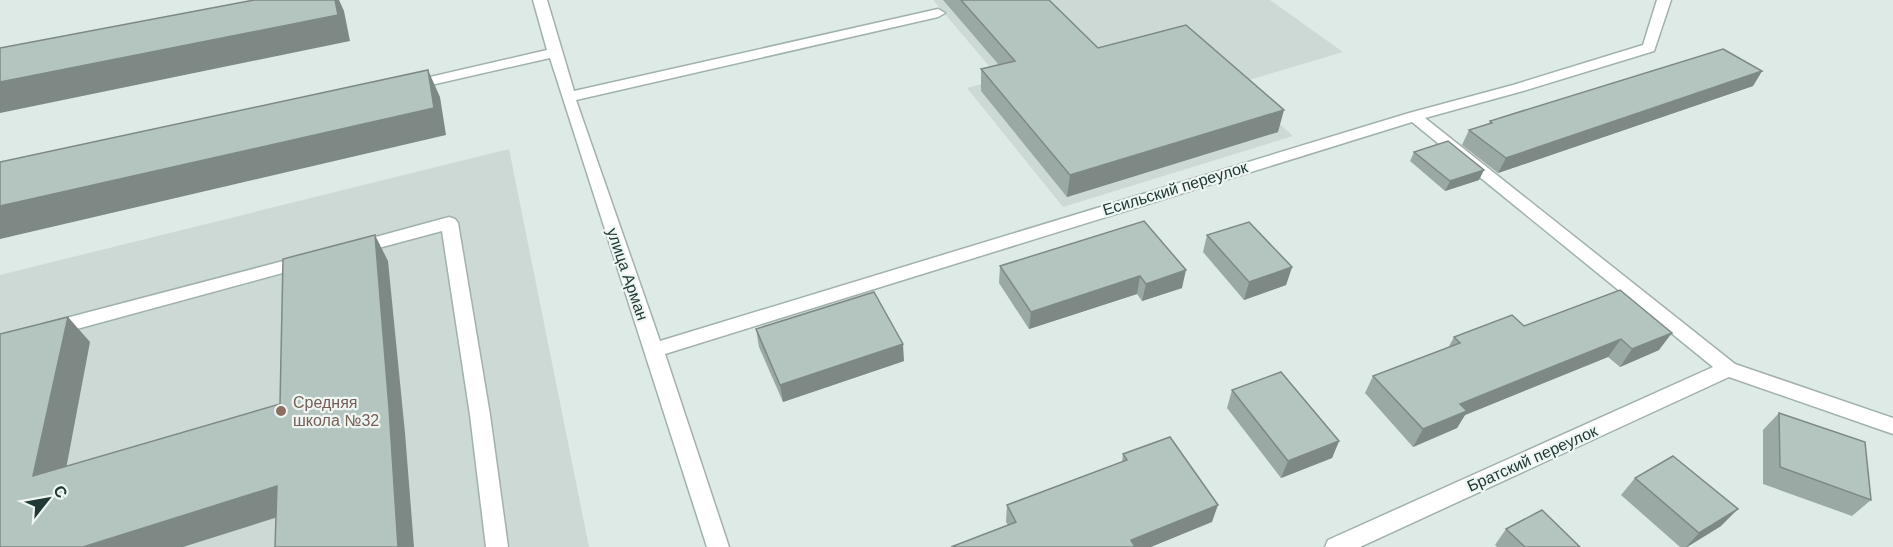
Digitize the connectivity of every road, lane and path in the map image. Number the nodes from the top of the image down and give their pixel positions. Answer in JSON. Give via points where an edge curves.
{"nodes":[{"id":1,"x":540,"y":0,"type":"edge"},
{"id":2,"x":1664,"y":0,"type":"edge"},
{"id":3,"x":938,"y":13,"type":"dead end"},
{"id":4,"x":556,"y":52,"type":"junction"},
{"id":5,"x":395,"y":88,"type":"edge"},
{"id":6,"x":568,"y":97,"type":"junction"},
{"id":7,"x":1414,"y":116,"type":"junction"},
{"id":8,"x":38,"y":332,"type":"edge"},
{"id":9,"x":654,"y":350,"type":"junction"},
{"id":10,"x":1728,"y":369,"type":"junction"},
{"id":11,"x":1893,"y":426,"type":"edge"},
{"id":12,"x":496,"y":547,"type":"edge"},
{"id":13,"x":718,"y":547,"type":"edge"},
{"id":14,"x":1336,"y":547,"type":"edge"}],
"edges":[{"from":1,"to":4,"type":"street","name":"улица Арман"},
{"from":2,"to":7,"type":"street","name":"Есильский переулок","via":[[1649,48]]},
{"from":3,"to":6,"type":"street"},
{"from":4,"to":5,"type":"street"},
{"from":4,"to":6,"type":"street","name":"улица Арман"},
{"from":6,"to":9,"type":"street","name":"улица Арман"},
{"from":7,"to":9,"type":"street","name":"Есильский переулок"},
{"from":7,"to":10,"type":"street"},
{"from":8,"to":12,"type":"street","via":[[449,223],[480,415]]},
{"from":9,"to":13,"type":"street","name":"улица Арман"},
{"from":10,"to":11,"type":"street"},
{"from":10,"to":14,"type":"street","name":"Братский переулок"}]}
